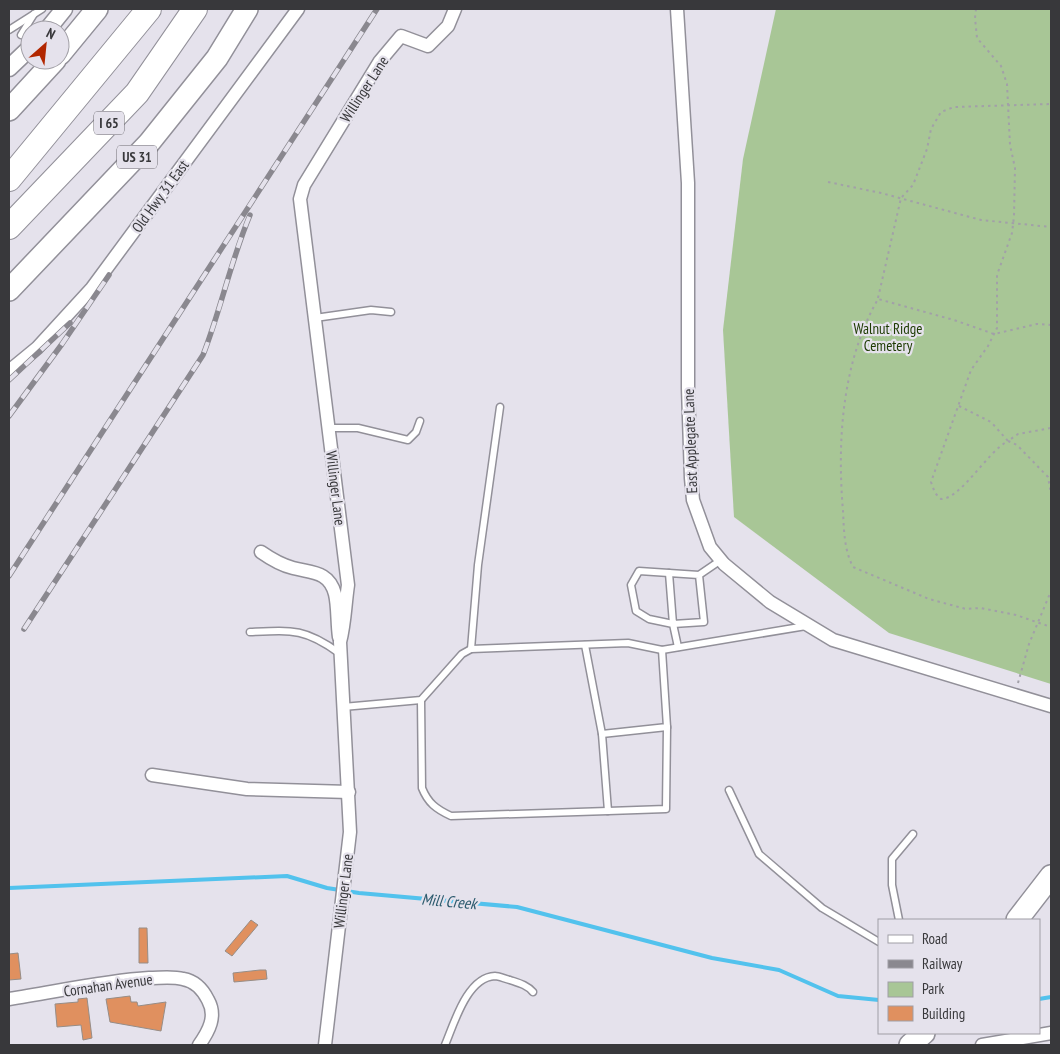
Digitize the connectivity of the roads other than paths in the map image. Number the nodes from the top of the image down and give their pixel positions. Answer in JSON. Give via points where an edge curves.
{"nodes":[{"id":1,"x":42,"y":9,"type":"edge"},
{"id":2,"x":97,"y":9,"type":"edge"},
{"id":3,"x":149,"y":9,"type":"edge"},
{"id":4,"x":196,"y":9,"type":"edge"},
{"id":5,"x":247,"y":9,"type":"edge"},
{"id":6,"x":298,"y":9,"type":"edge"},
{"id":7,"x":455,"y":9,"type":"edge"},
{"id":8,"x":677,"y":9,"type":"edge"},
{"id":9,"x":34,"y":13,"type":"junction"},
{"id":10,"x":32,"y":20,"type":"edge"},
{"id":11,"x":9,"y":30,"type":"edge"},
{"id":12,"x":70,"y":42,"type":"edge"},
{"id":13,"x":20,"y":50,"type":"edge"},
{"id":14,"x":9,"y":68,"type":"edge"},
{"id":15,"x":45,"y":70,"type":"edge"},
{"id":16,"x":9,"y":110,"type":"edge"},
{"id":17,"x":66,"y":110,"type":"junction"},
{"id":18,"x":9,"y":158,"type":"edge"},
{"id":19,"x":9,"y":179,"type":"edge"},
{"id":20,"x":30,"y":206,"type":"junction"},
{"id":21,"x":9,"y":227,"type":"edge"},
{"id":22,"x":9,"y":245,"type":"edge"},
{"id":23,"x":9,"y":290,"type":"edge"},
{"id":24,"x":390,"y":312,"type":"dead end"},
{"id":25,"x":315,"y":318,"type":"junction"},
{"id":26,"x":9,"y":371,"type":"edge"},
{"id":27,"x":500,"y":407,"type":"dead end"},
{"id":28,"x":420,"y":421,"type":"dead end"},
{"id":29,"x":328,"y":428,"type":"junction"},
{"id":30,"x":261,"y":552,"type":"dead end"},
{"id":31,"x":721,"y":560,"type":"junction"},
{"id":32,"x":669,"y":573,"type":"junction"},
{"id":33,"x":699,"y":575,"type":"junction"},
{"id":34,"x":673,"y":624,"type":"junction"},
{"id":35,"x":808,"y":626,"type":"junction"},
{"id":36,"x":250,"y":632,"type":"dead end"},
{"id":37,"x":585,"y":645,"type":"junction"},
{"id":38,"x":678,"y":647,"type":"junction"},
{"id":39,"x":340,"y":648,"type":"junction"},
{"id":40,"x":471,"y":650,"type":"junction"},
{"id":41,"x":662,"y":650,"type":"junction"},
{"id":42,"x":421,"y":700,"type":"junction"},
{"id":43,"x":1051,"y":706,"type":"edge"},
{"id":44,"x":343,"y":707,"type":"junction"},
{"id":45,"x":667,"y":727,"type":"junction"},
{"id":46,"x":602,"y":734,"type":"junction"},
{"id":47,"x":152,"y":775,"type":"dead end"},
{"id":48,"x":729,"y":790,"type":"dead end"},
{"id":49,"x":349,"y":792,"type":"junction"},
{"id":50,"x":608,"y":812,"type":"junction"},
{"id":51,"x":913,"y":834,"type":"dead end"},
{"id":52,"x":1051,"y":876,"type":"edge"},
{"id":53,"x":898,"y":919,"type":"edge"},
{"id":54,"x":1018,"y":919,"type":"edge"},
{"id":55,"x":878,"y":941,"type":"edge"},
{"id":56,"x":533,"y":992,"type":"dead end"},
{"id":57,"x":9,"y":999,"type":"edge"},
{"id":58,"x":1051,"y":1033,"type":"edge"},
{"id":59,"x":923,"y":1034,"type":"edge"},
{"id":60,"x":199,"y":1045,"type":"edge"},
{"id":61,"x":325,"y":1045,"type":"edge"},
{"id":62,"x":445,"y":1045,"type":"edge"},
{"id":63,"x":910,"y":1045,"type":"edge"},
{"id":64,"x":982,"y":1045,"type":"edge"}],
"edges":[{"from":1,"to":9,"type":"lane"},
{"from":2,"to":12,"type":"main road"},
{"from":3,"to":17,"type":"highway"},
{"from":4,"to":20,"type":"highway","number":"I 65","via":[[137,93]]},
{"from":5,"to":23,"type":"main road","number":"US 31","via":[[217,58],[149,144]]},
{"from":6,"to":26,"type":"street","name":"Old Hwy 31 East","via":[[92,288],[37,348]]},
{"from":7,"to":25,"type":"street","name":"Willinger Lane","via":[[448,26],[428,46],[401,36],[380,61],[304,185],[300,199]]},
{"from":8,"to":31,"type":"street","name":"East Applegate Lane","via":[[688,183],[688,388],[693,500],[710,547]]},
{"from":9,"to":10,"type":"lane"},
{"from":9,"to":11,"type":"lane"},
{"from":13,"to":14,"type":"street"},
{"from":15,"to":16,"type":"main road"},
{"from":17,"to":18,"type":"highway"},
{"from":17,"to":19,"type":"highway"},
{"from":20,"to":21,"type":"highway","number":"I 65"},
{"from":20,"to":22,"type":"highway"},
{"from":24,"to":25,"type":"lane","via":[[371,310]]},
{"from":25,"to":29,"type":"street","name":"Willinger Lane"},
{"from":27,"to":40,"type":"lane","via":[[478,565]]},
{"from":28,"to":29,"type":"lane","via":[[408,440],[358,428]]},
{"from":29,"to":39,"type":"street","name":"Willinger Lane","via":[[348,585],[346,622]]},
{"from":30,"to":39,"type":"street","via":[[293,568],[325,577],[335,595]]},
{"from":31,"to":33,"type":"lane"},
{"from":31,"to":35,"type":"street","name":"East Applegate Lane","via":[[770,602]]},
{"from":32,"to":33,"type":"lane"},
{"from":32,"to":34,"type":"lane"},
{"from":32,"to":34,"type":"lane","via":[[639,571],[631,585],[636,611],[648,619]]},
{"from":33,"to":34,"type":"lane","via":[[704,622]]},
{"from":34,"to":38,"type":"lane"},
{"from":35,"to":38,"type":"lane"},
{"from":35,"to":43,"type":"street","name":"East Applegate Lane","via":[[833,640]]},
{"from":36,"to":39,"type":"lane","via":[[302,632]]},
{"from":37,"to":40,"type":"lane"},
{"from":37,"to":41,"type":"lane","via":[[628,643]]},
{"from":37,"to":46,"type":"lane"},
{"from":38,"to":41,"type":"lane"},
{"from":39,"to":44,"type":"street","name":"Willinger Lane"},
{"from":40,"to":42,"type":"lane","via":[[462,654]]},
{"from":41,"to":45,"type":"lane"},
{"from":42,"to":44,"type":"lane"},
{"from":42,"to":50,"type":"lane","via":[[422,788],[427,800],[438,810],[451,816]]},
{"from":44,"to":49,"type":"street","name":"Willinger Lane"},
{"from":45,"to":46,"type":"lane"},
{"from":45,"to":50,"type":"lane","via":[[666,809]]},
{"from":46,"to":50,"type":"lane"},
{"from":47,"to":49,"type":"street","via":[[247,789]]},
{"from":48,"to":55,"type":"lane","via":[[759,854],[822,908]]},
{"from":49,"to":61,"type":"street","name":"Willinger Lane","via":[[350,832]]},
{"from":51,"to":53,"type":"lane","via":[[892,859],[892,885]]},
{"from":52,"to":54,"type":"main road"},
{"from":56,"to":62,"type":"lane","via":[[518,982],[496,976],[487,978],[472,988],[461,1005]]},
{"from":57,"to":60,"type":"street","name":"Cornahan Avenue","via":[[124,980],[184,979],[195,984],[211,1004],[213,1017],[208,1033]]},
{"from":58,"to":64,"type":"street"},
{"from":59,"to":63,"type":"main road"}]}
